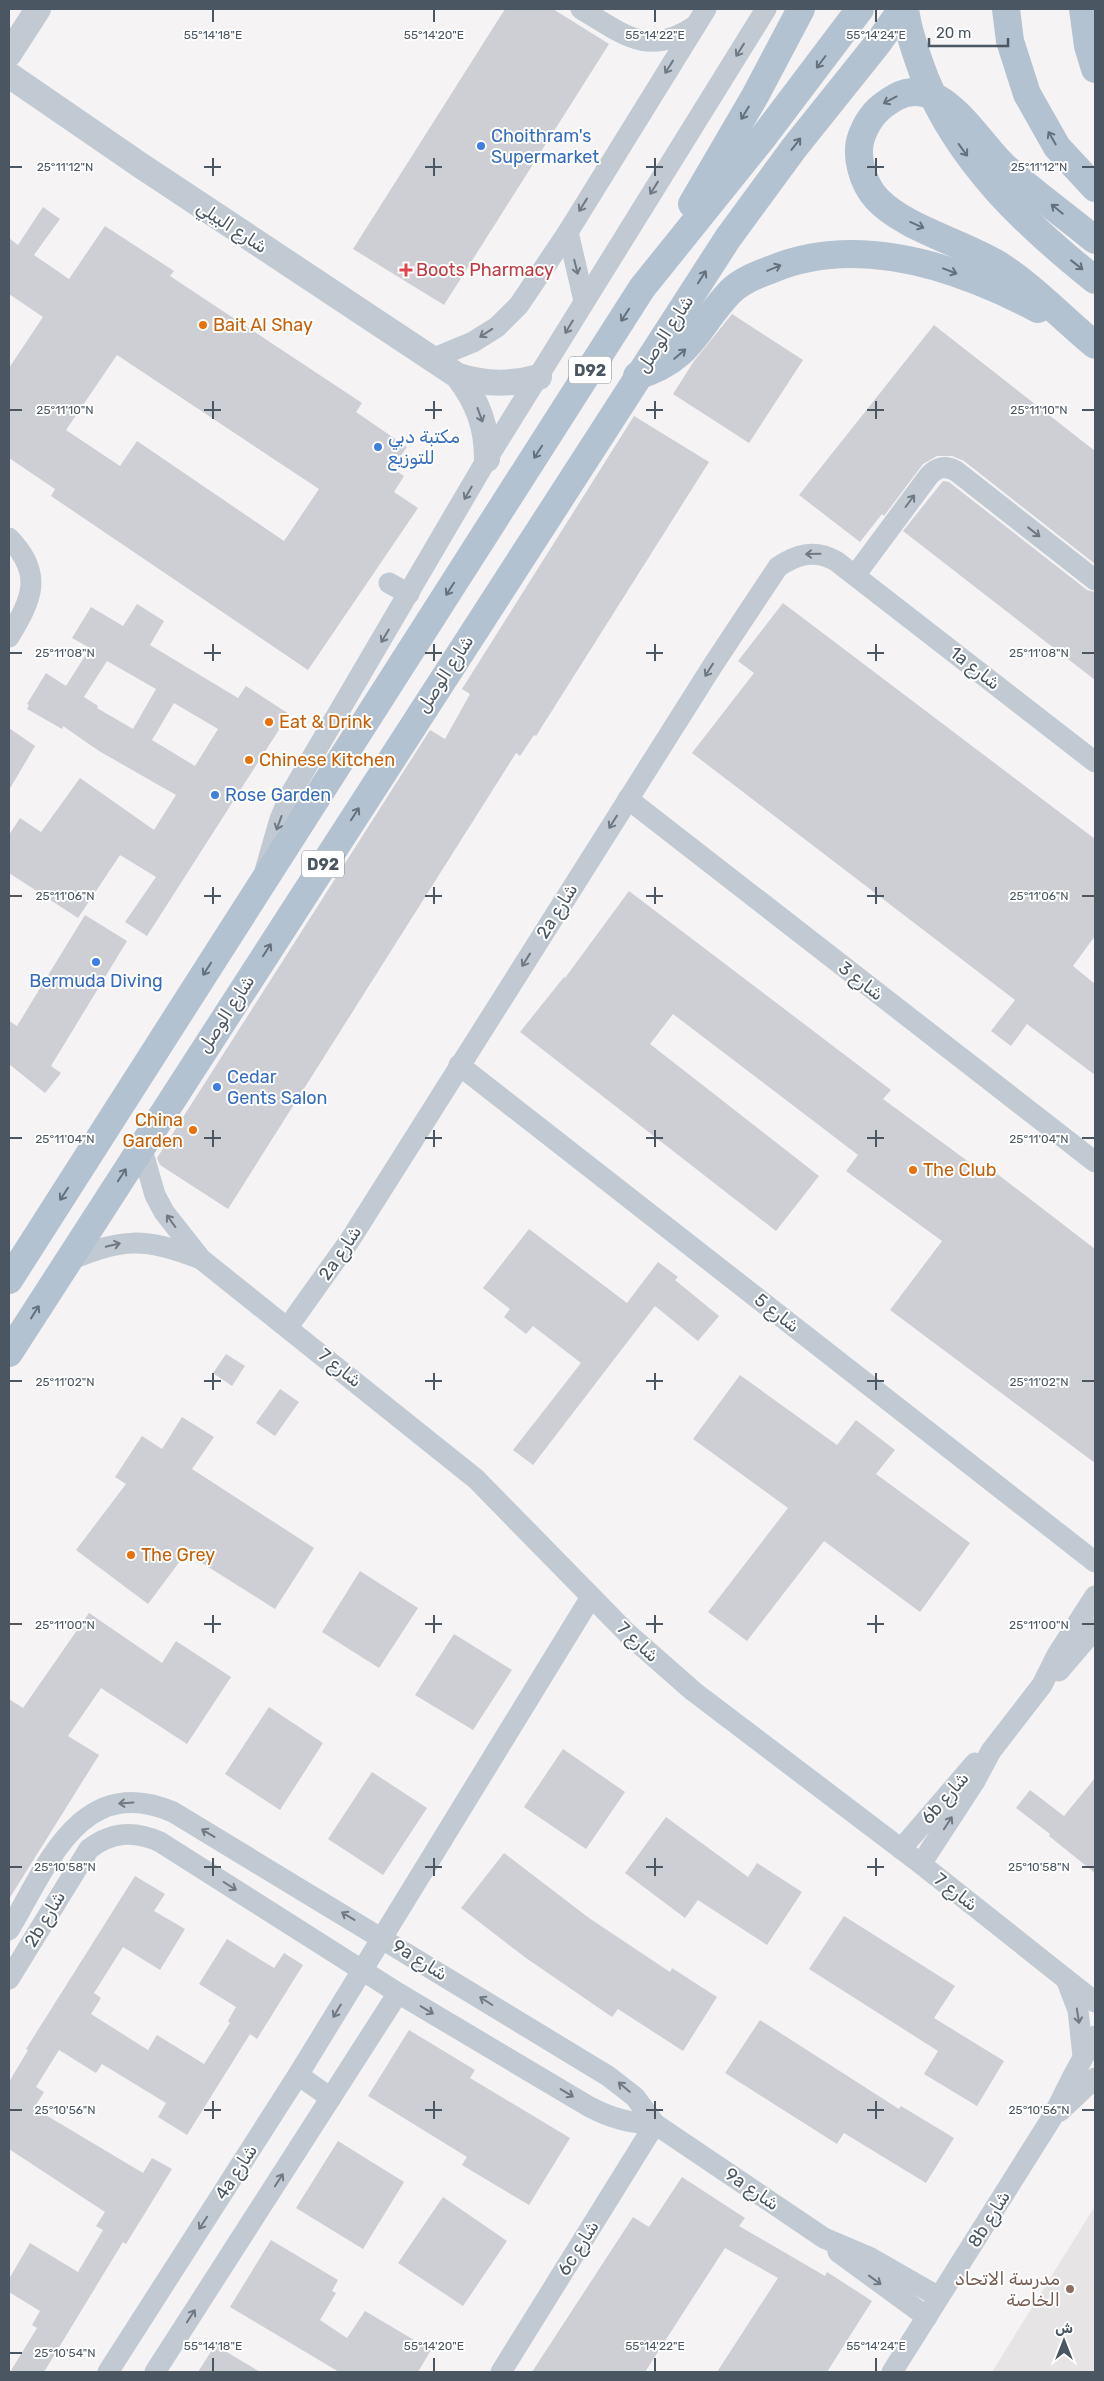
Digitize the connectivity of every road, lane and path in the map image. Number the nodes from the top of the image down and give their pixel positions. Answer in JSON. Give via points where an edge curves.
{"nodes":[{"id":1,"x":38,"y":9,"type":"edge"},
{"id":2,"x":581,"y":9,"type":"edge"},
{"id":3,"x":766,"y":9,"type":"edge"},
{"id":4,"x":801,"y":9,"type":"edge"},
{"id":5,"x":860,"y":9,"type":"edge"},
{"id":6,"x":904,"y":9,"type":"edge"},
{"id":7,"x":1006,"y":9,"type":"edge"},
{"id":8,"x":1083,"y":9,"type":"edge"},
{"id":9,"x":701,"y":17,"type":"edge"},
{"id":10,"x":9,"y":54,"type":"edge"},
{"id":11,"x":1095,"y":68,"type":"edge"},
{"id":12,"x":9,"y":75,"type":"edge"},
{"id":13,"x":1095,"y":188,"type":"edge"},
{"id":14,"x":568,"y":232,"type":"junction"},
{"id":15,"x":1095,"y":240,"type":"edge"},
{"id":16,"x":1095,"y":280,"type":"edge"},
{"id":17,"x":642,"y":288,"type":"junction"},
{"id":18,"x":584,"y":301,"type":"junction"},
{"id":19,"x":1086,"y":337,"type":"edge"},
{"id":20,"x":432,"y":359,"type":"junction"},
{"id":21,"x":458,"y":376,"type":"junction"},
{"id":22,"x":637,"y":376,"type":"junction"},
{"id":23,"x":539,"y":378,"type":"junction"},
{"id":24,"x":487,"y":459,"type":"junction"},
{"id":25,"x":9,"y":538,"type":"edge"},
{"id":26,"x":856,"y":574,"type":"junction"},
{"id":27,"x":1095,"y":580,"type":"edge"},
{"id":28,"x":389,"y":582,"type":"dead end"},
{"id":29,"x":409,"y":594,"type":"junction"},
{"id":30,"x":9,"y":637,"type":"edge"},
{"id":31,"x":1095,"y":762,"type":"edge"},
{"id":32,"x":628,"y":799,"type":"junction"},
{"id":33,"x":262,"y":883,"type":"junction"},
{"id":34,"x":459,"y":1065,"type":"junction"},
{"id":35,"x":141,"y":1146,"type":"junction"},
{"id":36,"x":1095,"y":1162,"type":"edge"},
{"id":37,"x":201,"y":1259,"type":"junction"},
{"id":38,"x":67,"y":1261,"type":"junction"},
{"id":39,"x":9,"y":1280,"type":"edge"},
{"id":40,"x":288,"y":1326,"type":"junction"},
{"id":41,"x":9,"y":1353,"type":"edge"},
{"id":42,"x":1095,"y":1562,"type":"edge"},
{"id":43,"x":1095,"y":1596,"type":"edge"},
{"id":44,"x":591,"y":1597,"type":"junction"},
{"id":45,"x":1095,"y":1629,"type":"edge"},
{"id":46,"x":1042,"y":1685,"type":"junction"},
{"id":47,"x":991,"y":1751,"type":"junction"},
{"id":48,"x":173,"y":1812,"type":"joint"},
{"id":49,"x":901,"y":1848,"type":"junction"},
{"id":50,"x":921,"y":1864,"type":"junction"},
{"id":51,"x":9,"y":1930,"type":"edge"},
{"id":52,"x":382,"y":1936,"type":"junction"},
{"id":53,"x":362,"y":1970,"type":"junction"},
{"id":54,"x":1066,"y":1978,"type":"junction"},
{"id":55,"x":9,"y":1979,"type":"edge"},
{"id":56,"x":398,"y":1993,"type":"junction"},
{"id":57,"x":1095,"y":2002,"type":"edge"},
{"id":58,"x":1095,"y":2036,"type":"edge"},
{"id":59,"x":1083,"y":2056,"type":"junction"},
{"id":60,"x":298,"y":2075,"type":"junction"},
{"id":61,"x":1095,"y":2078,"type":"edge"},
{"id":62,"x":331,"y":2098,"type":"junction"},
{"id":63,"x":1054,"y":2116,"type":"junction"},
{"id":64,"x":655,"y":2124,"type":"junction"},
{"id":65,"x":824,"y":2238,"type":"junction"},
{"id":66,"x":939,"y":2297,"type":"junction"},
{"id":67,"x":926,"y":2317,"type":"junction"},
{"id":68,"x":108,"y":2372,"type":"edge"},
{"id":69,"x":155,"y":2372,"type":"edge"},
{"id":70,"x":501,"y":2372,"type":"edge"},
{"id":71,"x":892,"y":2372,"type":"edge"}],
"edges":[{"from":1,"to":10,"type":"street"},
{"from":2,"to":9,"type":"street","via":[[628,38],[641,41],[670,40]]},
{"from":3,"to":18,"type":"street","one_way":true},
{"from":4,"to":17,"type":"main road","one_way":true,"via":[[756,96]]},
{"from":5,"to":17,"type":"main road","number":"D92","one_way":true,"via":[[761,140]]},
{"from":6,"to":16,"type":"main road","name":"شارع الوصل","number":"D92","one_way":true,"bridge":true,"via":[[918,60],[936,106],[961,148],[991,186],[1032,228]]},
{"from":22,"to":6,"type":"main road","name":"شارع الوصل","number":"D92","one_way":true,"via":[[728,238],[794,148]]},
{"from":13,"to":7,"type":"main road","one_way":true,"via":[[1057,147],[1027,94],[1010,41]]},
{"from":8,"to":11,"type":"main road"},
{"from":9,"to":14,"type":"street","one_way":true},
{"from":12,"to":20,"type":"street","name":"شارع البيلي","via":[[140,166]]},
{"from":14,"to":18,"type":"street","one_way":true},
{"from":14,"to":20,"type":"street","one_way":true,"via":[[519,305],[502,321],[473,342]]},
{"from":15,"to":19,"type":"main road","one_way":true,"via":[[1006,168],[988,151],[956,110],[938,97],[920,92],[900,95],[881,105],[867,121],[860,140],[864,179],[892,213],[999,266]]},
{"from":17,"to":33,"type":"main road","number":"D92","one_way":true},
{"from":18,"to":23,"type":"street","one_way":true},
{"from":22,"to":19,"type":"main road","one_way":true,"via":[[654,371],[684,351],[731,291],[750,278],[791,261],[829,255],[868,255],[937,266],[1032,306]]},
{"from":20,"to":21,"type":"street","name":"شارع البيلي"},
{"from":21,"to":23,"type":"street","name":"شارع البيلي","via":[[490,384]]},
{"from":21,"to":24,"type":"street","name":"شارع البيلي","one_way":true,"via":[[478,407],[487,441]]},
{"from":35,"to":22,"type":"main road","name":"شارع الوصل","number":"D92","one_way":true},
{"from":23,"to":24,"type":"street"},
{"from":24,"to":29,"type":"street","one_way":true},
{"from":25,"to":30,"type":"street","via":[[29,568],[32,588],[27,607]]},
{"from":26,"to":27,"type":"street","one_way":true,"via":[[928,477],[941,467],[956,472]]},
{"from":26,"to":31,"type":"street","name":"1a شارع"},
{"from":26,"to":32,"type":"street","name":"2a شارع","one_way":true,"via":[[825,554],[814,553],[791,558],[778,567]]},
{"from":28,"to":29,"type":"street"},
{"from":29,"to":33,"type":"street","one_way":true,"via":[[290,794],[271,844]]},
{"from":32,"to":34,"type":"street","name":"2a شارع","one_way":true},
{"from":32,"to":36,"type":"street","name":"شارع 3"},
{"from":33,"to":39,"type":"main road","number":"D92","one_way":true},
{"from":34,"to":40,"type":"street","name":"2a شارع","via":[[350,1240]]},
{"from":34,"to":42,"type":"street","name":"شارع 5"},
{"from":37,"to":35,"type":"street","name":"شارع 7","one_way":true,"via":[[164,1212],[155,1195]]},
{"from":38,"to":35,"type":"main road","name":"شارع الوصل","number":"D92","one_way":true},
{"from":38,"to":37,"type":"street","name":"شارع 7","one_way":true,"via":[[99,1248],[132,1241],[168,1246]]},
{"from":37,"to":40,"type":"street","name":"شارع 7"},
{"from":41,"to":38,"type":"main road","name":"شارع الوصل","number":"D92","one_way":true},
{"from":40,"to":44,"type":"street","name":"شارع 7","via":[[476,1479]]},
{"from":43,"to":46,"type":"street","name":"6b شارع"},
{"from":44,"to":49,"type":"street","name":"شارع 7","via":[[694,1691]]},
{"from":44,"to":52,"type":"street","name":"4a شارع"},
{"from":45,"to":46,"type":"street","name":"6b شارع","via":[[1068,1662]]},
{"from":46,"to":47,"type":"street","name":"6b شارع"},
{"from":47,"to":49,"type":"street","name":"6b شارع","via":[[965,1773]]},
{"from":50,"to":47,"type":"street","name":"6b شارع","one_way":true,"via":[[976,1781]]},
{"from":48,"to":51,"type":"street","name":"2b شارع","one_way":true,"via":[[159,1806],[129,1802],[86,1816],[64,1837]]},
{"from":52,"to":48,"type":"street","name":"9a شارع","one_way":true},
{"from":49,"to":50,"type":"street","name":"شارع 7"},
{"from":50,"to":54,"type":"street","name":"شارع 7"},
{"from":52,"to":53,"type":"street","name":"4a شارع"},
{"from":64,"to":52,"type":"street","name":"9a شارع","one_way":true,"via":[[623,2086]]},
{"from":55,"to":53,"type":"street","name":"2b شارع","one_way":true,"via":[[89,1849],[123,1833],[135,1833],[160,1842]]},
{"from":53,"to":56,"type":"street"},
{"from":53,"to":60,"type":"street","name":"4a شارع","one_way":true},
{"from":54,"to":57,"type":"street","name":"شارع 7"},
{"from":54,"to":59,"type":"street","one_way":true,"via":[[1078,2010]]},
{"from":56,"to":62,"type":"street"},
{"from":56,"to":64,"type":"street","one_way":true,"via":[[602,2114],[635,2124]]},
{"from":58,"to":59,"type":"street","name":"8b شارع"},
{"from":59,"to":63,"type":"street","name":"8b شارع"},
{"from":60,"to":62,"type":"street"},
{"from":60,"to":68,"type":"street","name":"4a شارع","one_way":true},
{"from":61,"to":63,"type":"street","name":"8b شارع"},
{"from":69,"to":62,"type":"street","one_way":true},
{"from":63,"to":66,"type":"street","name":"8b شارع"},
{"from":64,"to":65,"type":"street","name":"9a شارع"},
{"from":64,"to":70,"type":"street","name":"6c شارع"},
{"from":65,"to":66,"type":"street","name":"9a شارع","via":[[871,2258]]},
{"from":65,"to":67,"type":"street","name":"9a شارع","one_way":true,"via":[[850,2262]]},
{"from":66,"to":67,"type":"street","name":"8b شارع"},
{"from":67,"to":71,"type":"street","name":"8b شارع"}]}
